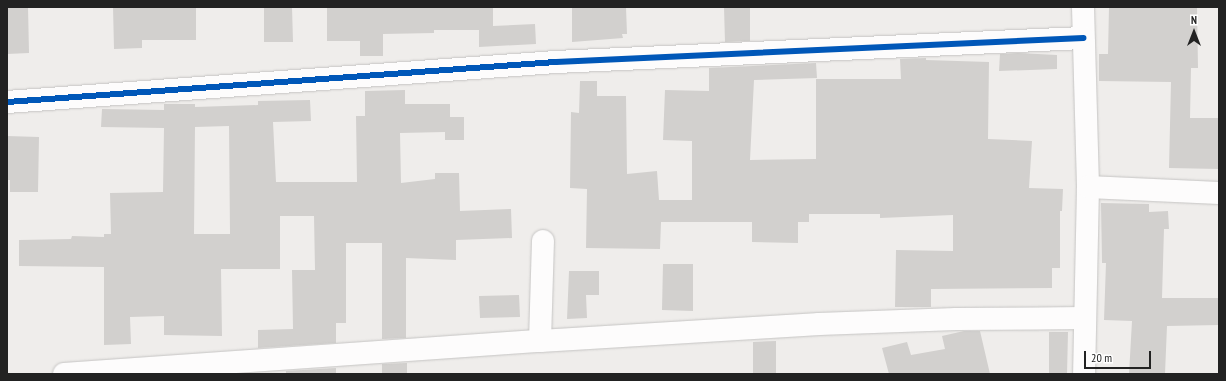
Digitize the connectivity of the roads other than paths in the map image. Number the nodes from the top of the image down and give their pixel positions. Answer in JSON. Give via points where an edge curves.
{"nodes":[{"id":1,"x":1083,"y":7,"type":"edge"},
{"id":2,"x":1083,"y":38,"type":"junction"},
{"id":3,"x":7,"y":102,"type":"edge"},
{"id":4,"x":1088,"y":186,"type":"junction"},
{"id":5,"x":1219,"y":193,"type":"edge"},
{"id":6,"x":543,"y":241,"type":"dead end"},
{"id":7,"x":1084,"y":318,"type":"junction"},
{"id":8,"x":540,"y":341,"type":"junction"},
{"id":9,"x":64,"y":374,"type":"edge"},
{"id":10,"x":1084,"y":374,"type":"edge"}],
"edges":[{"from":1,"to":2,"type":"street"},
{"from":2,"to":3,"type":"street","via":[[556,62]]},
{"from":2,"to":4,"type":"street"},
{"from":4,"to":5,"type":"street"},
{"from":4,"to":7,"type":"street"},
{"from":6,"to":8,"type":"street"},
{"from":7,"to":8,"type":"street","via":[[819,324]]},
{"from":7,"to":10,"type":"street"},
{"from":8,"to":9,"type":"street"}]}
